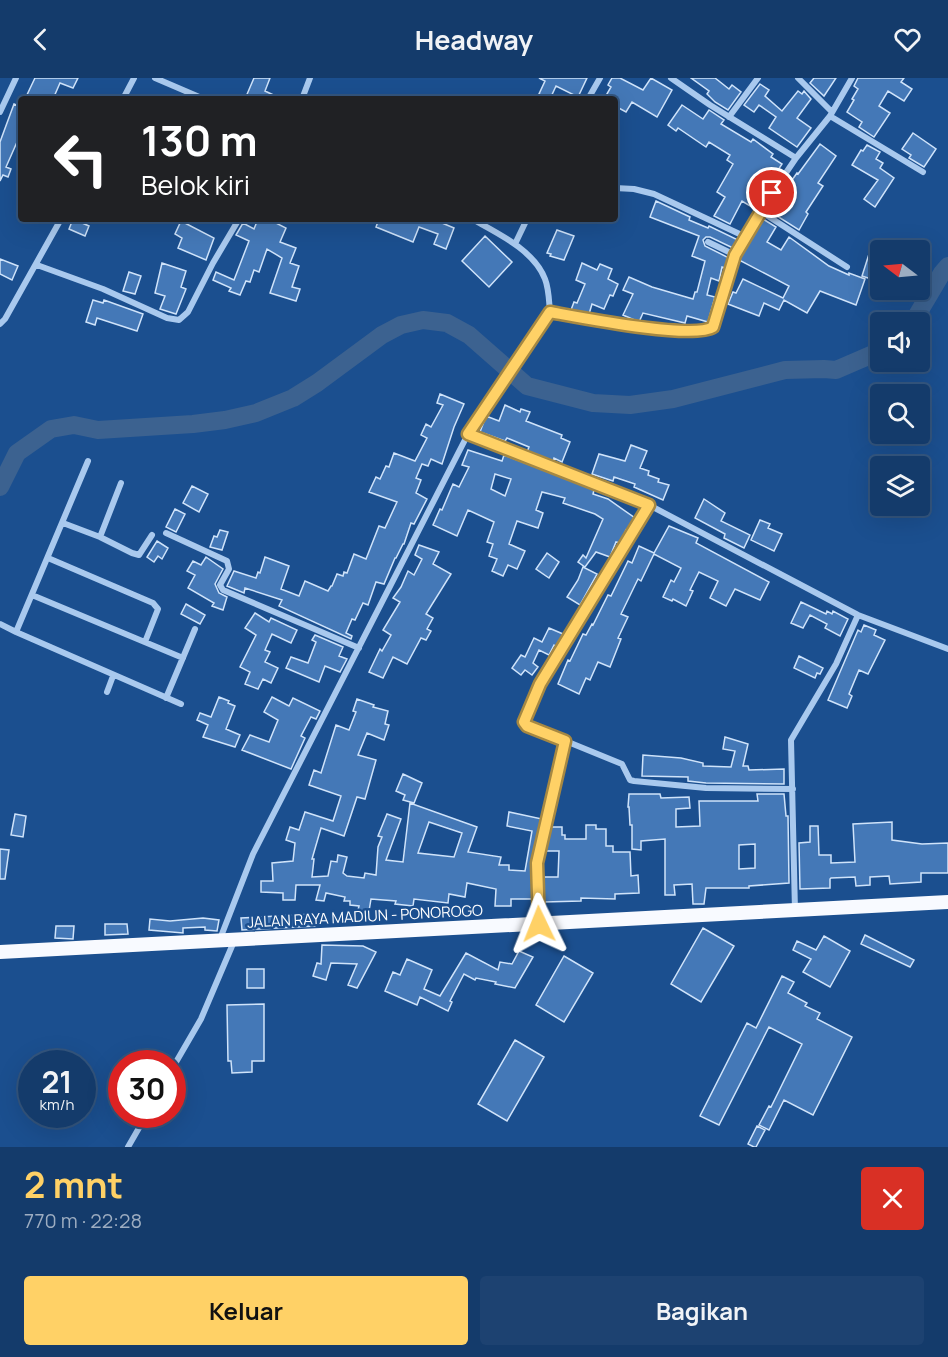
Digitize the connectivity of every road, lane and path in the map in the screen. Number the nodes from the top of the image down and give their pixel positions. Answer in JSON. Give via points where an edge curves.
{"nodes":[{"id":1,"x":16,"y":78,"type":"edge"},
{"id":2,"x":134,"y":78,"type":"edge"},
{"id":3,"x":155,"y":78,"type":"edge"},
{"id":4,"x":310,"y":78,"type":"edge"},
{"id":5,"x":600,"y":78,"type":"edge"},
{"id":6,"x":672,"y":78,"type":"edge"},
{"id":7,"x":758,"y":78,"type":"edge"},
{"id":8,"x":798,"y":78,"type":"edge"},
{"id":9,"x":852,"y":78,"type":"edge"},
{"id":10,"x":125,"y":96,"type":"edge"},
{"id":11,"x":197,"y":96,"type":"edge"},
{"id":12,"x":303,"y":96,"type":"edge"},
{"id":13,"x":590,"y":96,"type":"edge"},
{"id":14,"x":0,"y":112,"type":"edge"},
{"id":15,"x":831,"y":114,"type":"junction"},
{"id":16,"x":729,"y":117,"type":"junction"},
{"id":17,"x":796,"y":158,"type":"junction"},
{"id":18,"x":923,"y":172,"type":"dead end"},
{"id":19,"x":618,"y":188,"type":"edge"},
{"id":20,"x":760,"y":211,"type":"junction"},
{"id":21,"x":58,"y":222,"type":"edge"},
{"id":22,"x":237,"y":222,"type":"edge"},
{"id":23,"x":477,"y":222,"type":"edge"},
{"id":24,"x":526,"y":222,"type":"edge"},
{"id":25,"x":746,"y":237,"type":"junction"},
{"id":26,"x":708,"y":242,"type":"dead end"},
{"id":27,"x":515,"y":244,"type":"junction"},
{"id":28,"x":735,"y":255,"type":"junction"},
{"id":29,"x":37,"y":265,"type":"junction"},
{"id":30,"x":847,"y":267,"type":"dead end"},
{"id":31,"x":550,"y":312,"type":"junction"},
{"id":32,"x":0,"y":324,"type":"edge"},
{"id":33,"x":468,"y":434,"type":"junction"},
{"id":34,"x":88,"y":461,"type":"dead end"},
{"id":35,"x":121,"y":483,"type":"dead end"},
{"id":36,"x":649,"y":505,"type":"junction"},
{"id":37,"x":63,"y":523,"type":"junction"},
{"id":38,"x":166,"y":532,"type":"dead end"},
{"id":39,"x":152,"y":536,"type":"dead end"},
{"id":40,"x":100,"y":537,"type":"junction"},
{"id":41,"x":48,"y":558,"type":"junction"},
{"id":42,"x":32,"y":595,"type":"junction"},
{"id":43,"x":858,"y":615,"type":"junction"},
{"id":44,"x":0,"y":624,"type":"edge"},
{"id":45,"x":195,"y":629,"type":"dead end"},
{"id":46,"x":16,"y":633,"type":"junction"},
{"id":47,"x":145,"y":642,"type":"junction"},
{"id":48,"x":359,"y":648,"type":"junction"},
{"id":49,"x":948,"y":649,"type":"edge"},
{"id":50,"x":183,"y":658,"type":"junction"},
{"id":51,"x":113,"y":676,"type":"junction"},
{"id":52,"x":107,"y":692,"type":"dead end"},
{"id":53,"x":166,"y":698,"type":"junction"},
{"id":54,"x":181,"y":704,"type":"dead end"},
{"id":55,"x":565,"y":741,"type":"junction"},
{"id":56,"x":793,"y":789,"type":"junction"},
{"id":57,"x":948,"y":902,"type":"edge"},
{"id":58,"x":795,"y":911,"type":"junction"},
{"id":59,"x":539,"y":924,"type":"junction"},
{"id":60,"x":220,"y":939,"type":"junction"},
{"id":61,"x":235,"y":939,"type":"junction"},
{"id":62,"x":0,"y":952,"type":"edge"},
{"id":63,"x":183,"y":1050,"type":"edge"},
{"id":64,"x":139,"y":1128,"type":"edge"},
{"id":65,"x":128,"y":1147,"type":"edge"}],
"edges":[{"from":1,"to":14,"type":"street"},
{"from":2,"to":10,"type":"street"},
{"from":3,"to":11,"type":"street"},
{"from":4,"to":12,"type":"street"},
{"from":5,"to":13,"type":"street"},
{"from":6,"to":16,"type":"street"},
{"from":7,"to":16,"type":"street"},
{"from":8,"to":15,"type":"street"},
{"from":9,"to":15,"type":"street"},
{"from":15,"to":17,"type":"street"},
{"from":15,"to":18,"type":"street"},
{"from":16,"to":17,"type":"street"},
{"from":17,"to":20,"type":"street"},
{"from":19,"to":25,"type":"street","via":[[654,194]]},
{"from":20,"to":25,"type":"street"},
{"from":20,"to":30,"type":"street"},
{"from":21,"to":29,"type":"street"},
{"from":22,"to":29,"type":"street","via":[[188,312],[179,320]]},
{"from":23,"to":27,"type":"street"},
{"from":24,"to":27,"type":"street"},
{"from":25,"to":28,"type":"street"},
{"from":26,"to":28,"type":"street"},
{"from":27,"to":31,"type":"street","via":[[545,278]]},
{"from":28,"to":31,"type":"street","via":[[713,327],[709,329],[634,327]]},
{"from":29,"to":32,"type":"street"},
{"from":31,"to":33,"type":"street"},
{"from":33,"to":36,"type":"street"},
{"from":33,"to":48,"type":"street"},
{"from":34,"to":37,"type":"street"},
{"from":35,"to":40,"type":"street"},
{"from":36,"to":43,"type":"street"},
{"from":36,"to":55,"type":"street","via":[[540,684],[525,717],[527,726]]},
{"from":37,"to":40,"type":"street"},
{"from":37,"to":41,"type":"street"},
{"from":38,"to":48,"type":"street","via":[[226,561],[229,569],[220,585],[223,590]]},
{"from":39,"to":40,"type":"street","via":[[139,555]]},
{"from":41,"to":42,"type":"street"},
{"from":41,"to":47,"type":"street","via":[[155,605],[158,609]]},
{"from":42,"to":46,"type":"street"},
{"from":42,"to":47,"type":"street"},
{"from":43,"to":49,"type":"street"},
{"from":43,"to":56,"type":"street","via":[[836,664],[791,740]]},
{"from":44,"to":46,"type":"street"},
{"from":45,"to":50,"type":"street"},
{"from":46,"to":51,"type":"street"},
{"from":47,"to":50,"type":"street"},
{"from":48,"to":60,"type":"street","via":[[253,854]]},
{"from":50,"to":53,"type":"street"},
{"from":51,"to":52,"type":"street"},
{"from":51,"to":53,"type":"street"},
{"from":53,"to":54,"type":"street"},
{"from":55,"to":56,"type":"street","via":[[622,764],[634,781],[706,788]]},
{"from":55,"to":59,"type":"street","via":[[537,863]]},
{"from":56,"to":58,"type":"street"},
{"from":57,"to":58,"type":"highway","name":"JALAN RAYA MADIUN - PONOROGO"},
{"from":58,"to":59,"type":"highway","name":"JALAN RAYA MADIUN - PONOROGO"},
{"from":59,"to":61,"type":"highway","name":"JALAN RAYA MADIUN - PONOROGO"},
{"from":60,"to":61,"type":"highway","name":"JALAN RAYA MADIUN - PONOROGO"},
{"from":60,"to":62,"type":"highway","name":"JALAN RAYA MADIUN - PONOROGO"},
{"from":61,"to":63,"type":"street","via":[[201,1019]]},
{"from":64,"to":65,"type":"street"}]}
